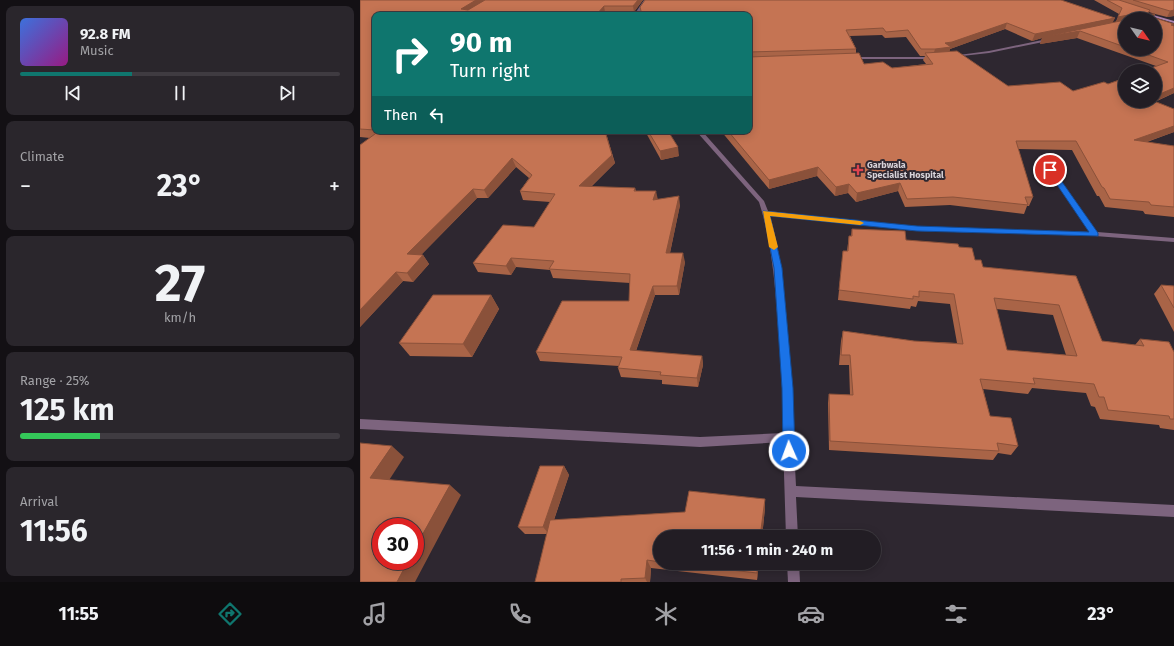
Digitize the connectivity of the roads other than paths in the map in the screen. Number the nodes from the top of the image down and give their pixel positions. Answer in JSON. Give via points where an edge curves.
{"nodes":[{"id":1,"x":646,"y":0,"type":"edge"},
{"id":2,"x":1138,"y":11,"type":"edge"},
{"id":3,"x":638,"y":12,"type":"edge"},
{"id":4,"x":1141,"y":12,"type":"edge"},
{"id":5,"x":1162,"y":19,"type":"edge"},
{"id":6,"x":1174,"y":22,"type":"edge"},
{"id":7,"x":1057,"y":38,"type":"edge"},
{"id":8,"x":947,"y":56,"type":"edge"},
{"id":9,"x":940,"y":57,"type":"edge"},
{"id":10,"x":842,"y":58,"type":"edge"},
{"id":11,"x":702,"y":134,"type":"edge"},
{"id":12,"x":1041,"y":157,"type":"dead end"},
{"id":13,"x":766,"y":213,"type":"junction"},
{"id":14,"x":1095,"y":234,"type":"junction"},
{"id":15,"x":1174,"y":240,"type":"edge"},
{"id":16,"x":360,"y":424,"type":"edge"},
{"id":17,"x":788,"y":437,"type":"junction"},
{"id":18,"x":790,"y":492,"type":"junction"},
{"id":19,"x":1174,"y":511,"type":"edge"},
{"id":20,"x":792,"y":530,"type":"edge"},
{"id":21,"x":793,"y":570,"type":"edge"},
{"id":22,"x":794,"y":582,"type":"edge"}],
"edges":[{"from":1,"to":3,"type":"street"},
{"from":2,"to":4,"type":"street"},
{"from":5,"to":6,"type":"street"},
{"from":7,"to":8,"type":"street","via":[[990,52]]},
{"from":9,"to":10,"type":"street"},
{"from":11,"to":13,"type":"street","via":[[762,202]]},
{"from":12,"to":14,"type":"street"},
{"from":13,"to":14,"type":"street","via":[[917,229]]},
{"from":13,"to":17,"type":"street","via":[[778,268],[788,388]]},
{"from":14,"to":15,"type":"street"},
{"from":16,"to":17,"type":"street","via":[[700,442]]},
{"from":17,"to":18,"type":"street"},
{"from":18,"to":19,"type":"street"},
{"from":18,"to":20,"type":"street"},
{"from":21,"to":22,"type":"street"}]}
